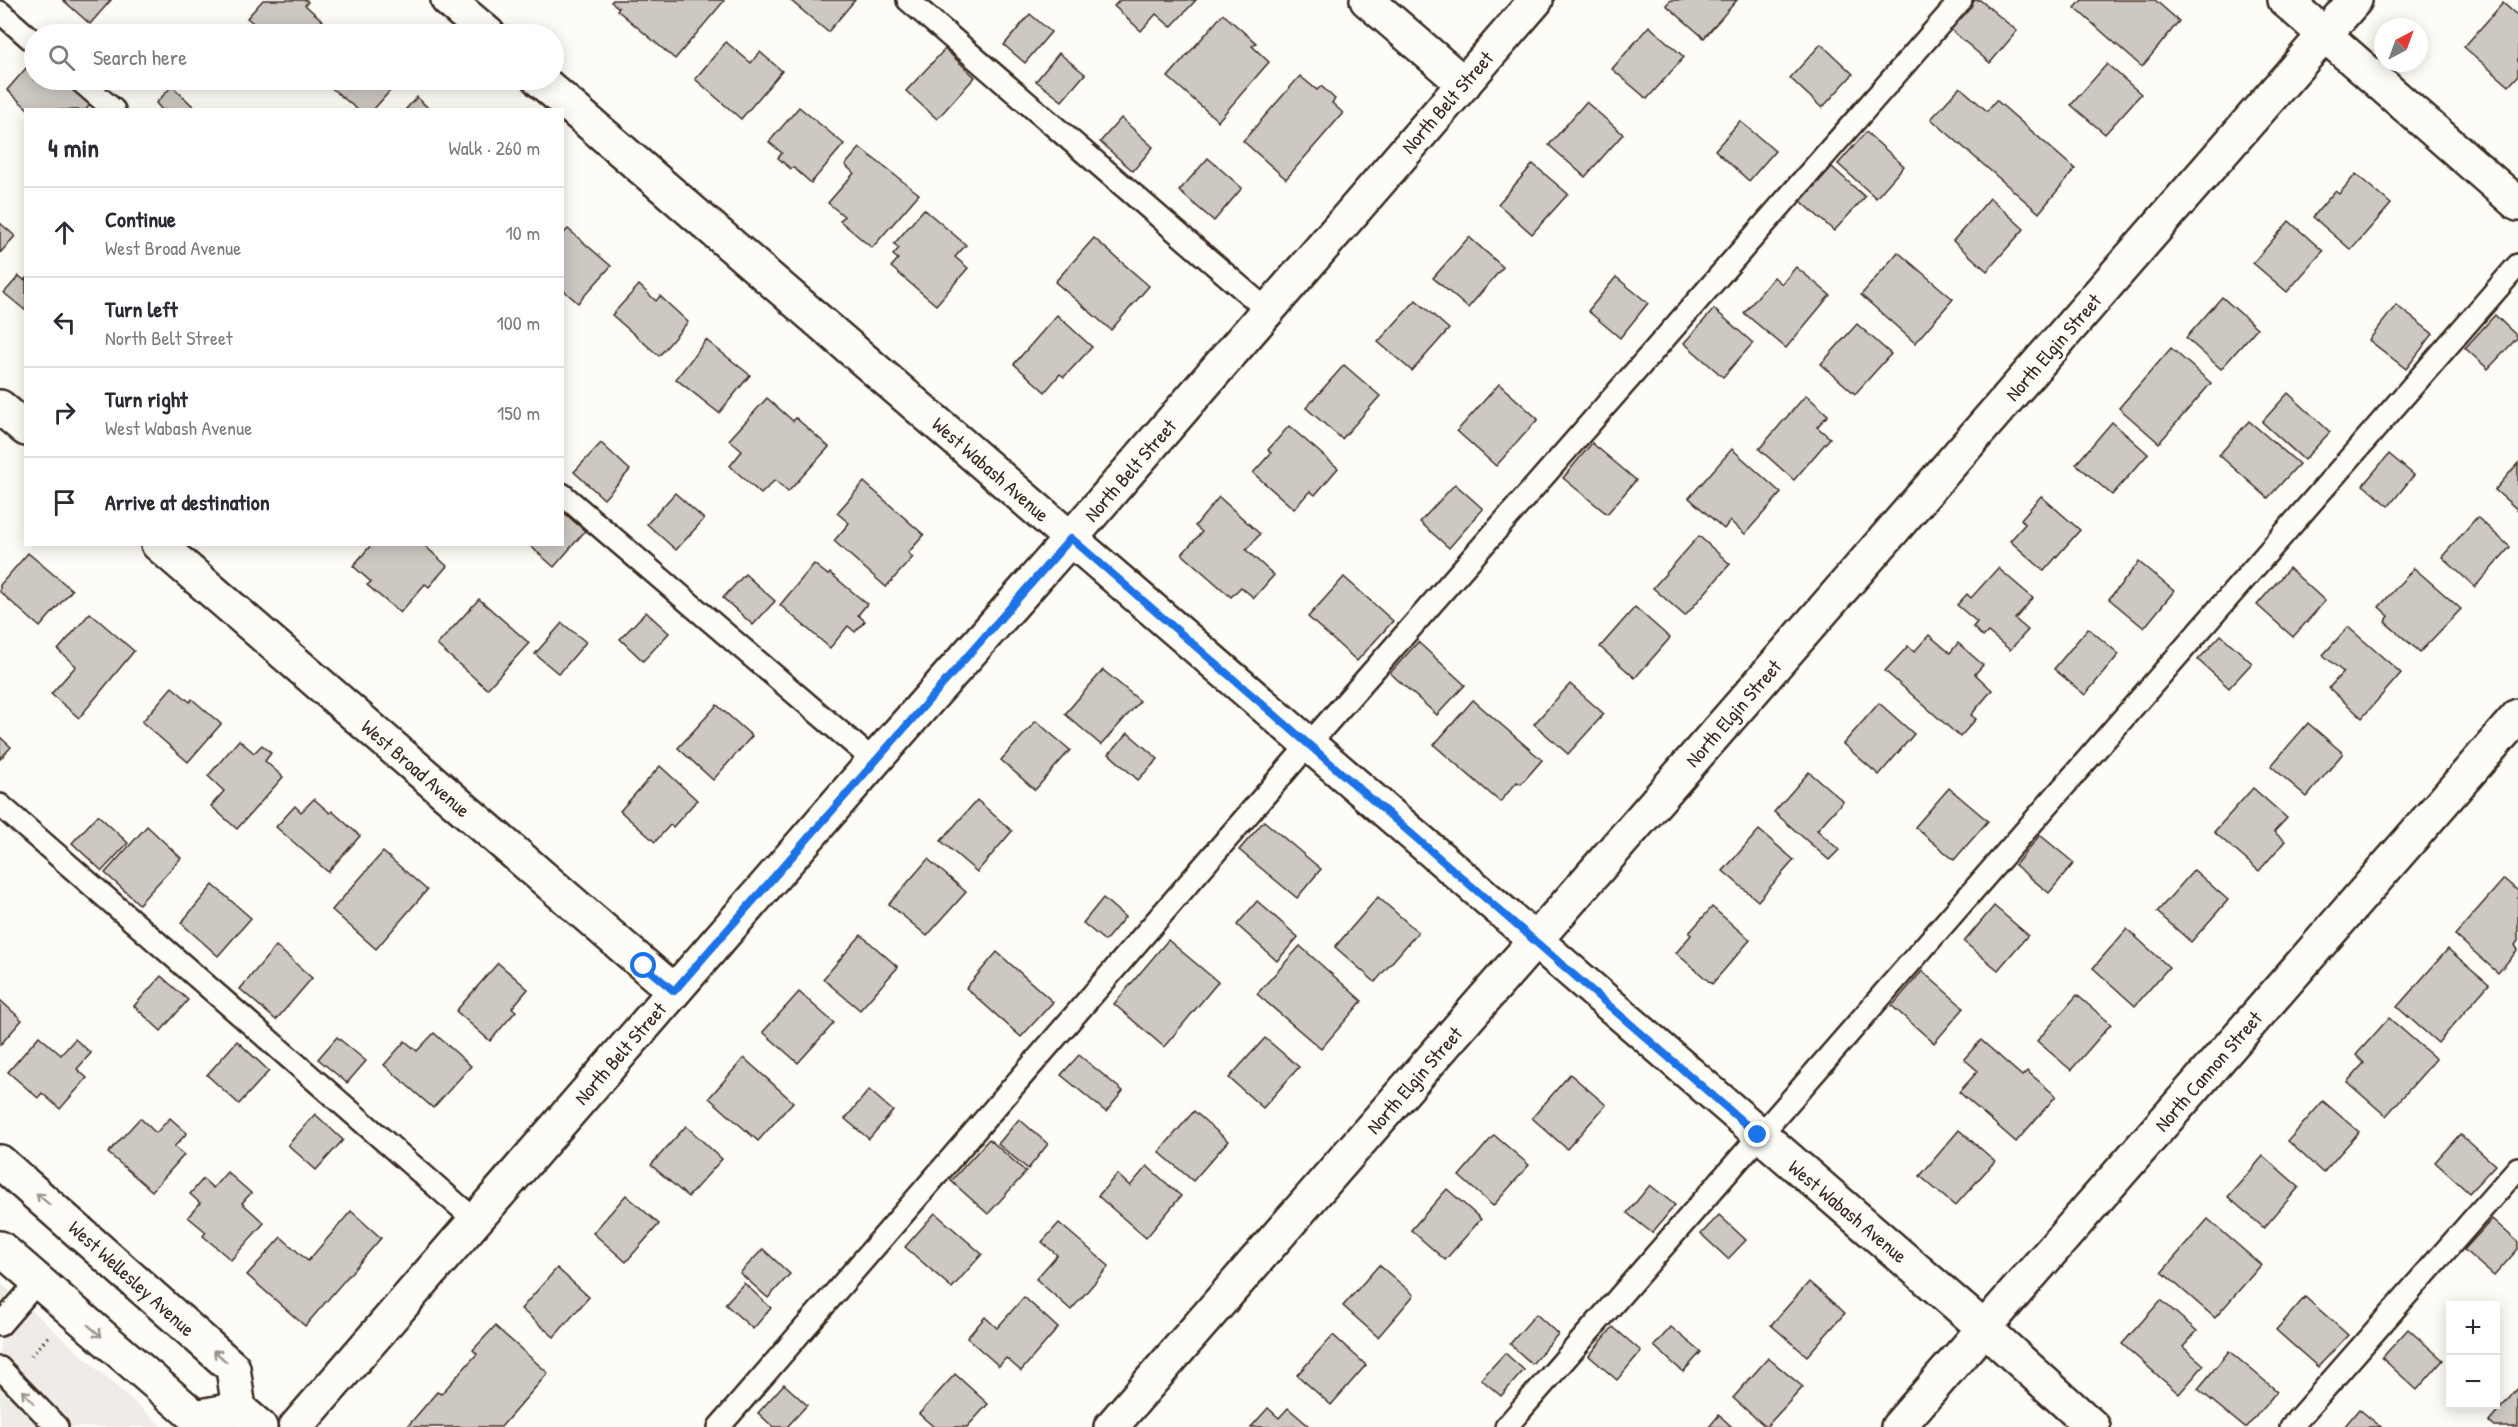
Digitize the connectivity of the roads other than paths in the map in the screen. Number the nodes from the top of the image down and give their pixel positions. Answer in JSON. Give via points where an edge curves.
{"nodes":[{"id":1,"x":448,"y":0,"type":"edge"},
{"id":2,"x":908,"y":0,"type":"edge"},
{"id":3,"x":1367,"y":0,"type":"edge"},
{"id":4,"x":1536,"y":0,"type":"edge"},
{"id":5,"x":1960,"y":0,"type":"edge"},
{"id":6,"x":2285,"y":0,"type":"edge"},
{"id":7,"x":2355,"y":0,"type":"edge"},
{"id":8,"x":0,"y":12,"type":"edge"},
{"id":9,"x":476,"y":24,"type":"edge"},
{"id":10,"x":24,"y":33,"type":"edge"},
{"id":11,"x":2325,"y":35,"type":"junction"},
{"id":12,"x":1464,"y":84,"type":"junction"},
{"id":13,"x":91,"y":90,"type":"edge"},
{"id":14,"x":552,"y":90,"type":"edge"},
{"id":15,"x":112,"y":108,"type":"edge"},
{"id":16,"x":2518,"y":204,"type":"edge"},
{"id":17,"x":2518,"y":265,"type":"edge"},
{"id":18,"x":1267,"y":310,"type":"junction"},
{"id":19,"x":0,"y":407,"type":"edge"},
{"id":20,"x":24,"y":427,"type":"edge"},
{"id":21,"x":564,"y":496,"type":"edge"},
{"id":22,"x":1071,"y":538,"type":"junction"},
{"id":23,"x":160,"y":546,"type":"edge"},
{"id":24,"x":2518,"y":716,"type":"edge"},
{"id":25,"x":1309,"y":744,"type":"junction"},
{"id":26,"x":874,"y":760,"type":"junction"},
{"id":27,"x":0,"y":805,"type":"edge"},
{"id":28,"x":1536,"y":940,"type":"junction"},
{"id":29,"x":674,"y":991,"type":"junction"},
{"id":30,"x":1758,"y":1135,"type":"junction"},
{"id":31,"x":0,"y":1162,"type":"edge"},
{"id":32,"x":2518,"y":1168,"type":"edge"},
{"id":33,"x":476,"y":1221,"type":"junction"},
{"id":34,"x":0,"y":1248,"type":"edge"},
{"id":35,"x":38,"y":1281,"type":"junction"},
{"id":36,"x":0,"y":1325,"type":"edge"},
{"id":37,"x":1984,"y":1328,"type":"junction"},
{"id":38,"x":0,"y":1368,"type":"edge"},
{"id":39,"x":249,"y":1418,"type":"edge"},
{"id":40,"x":57,"y":1427,"type":"edge"},
{"id":41,"x":296,"y":1427,"type":"edge"},
{"id":42,"x":719,"y":1427,"type":"edge"},
{"id":43,"x":1112,"y":1427,"type":"edge"},
{"id":44,"x":1506,"y":1427,"type":"edge"},
{"id":45,"x":1898,"y":1427,"type":"edge"},
{"id":46,"x":2093,"y":1427,"type":"edge"},
{"id":47,"x":2291,"y":1427,"type":"edge"}],
"edges":[{"from":1,"to":9,"type":"street"},
{"from":2,"to":18,"type":"lane"},
{"from":3,"to":12,"type":"street"},
{"from":4,"to":12,"type":"street","name":"North Belt Street"},
{"from":5,"to":25,"type":"lane"},
{"from":6,"to":11,"type":"street"},
{"from":7,"to":11,"type":"street","name":"North Elgin Street"},
{"from":8,"to":10,"type":"lane"},
{"from":11,"to":16,"type":"street"},
{"from":11,"to":28,"type":"street","name":"North Elgin Street"},
{"from":12,"to":18,"type":"street","name":"North Belt Street"},
{"from":13,"to":15,"type":"lane"},
{"from":14,"to":22,"type":"street","name":"West Wabash Avenue"},
{"from":17,"to":30,"type":"lane"},
{"from":18,"to":22,"type":"street","name":"North Belt Street"},
{"from":19,"to":20,"type":"street"},
{"from":21,"to":26,"type":"lane"},
{"from":22,"to":25,"type":"street","name":"West Wabash Avenue"},
{"from":22,"to":26,"type":"street","name":"North Belt Street"},
{"from":23,"to":29,"type":"street","name":"West Broad Avenue"},
{"from":24,"to":37,"type":"street","name":"North Cannon Street"},
{"from":25,"to":28,"type":"street","name":"West Wabash Avenue"},
{"from":25,"to":42,"type":"lane"},
{"from":26,"to":29,"type":"street","name":"North Belt Street"},
{"from":27,"to":33,"type":"lane"},
{"from":28,"to":30,"type":"street","name":"West Wabash Avenue"},
{"from":28,"to":43,"type":"street","name":"North Elgin Street"},
{"from":29,"to":33,"type":"street","name":"North Belt Street"},
{"from":30,"to":37,"type":"street","name":"West Wabash Avenue"},
{"from":30,"to":44,"type":"lane"},
{"from":39,"to":31,"type":"street","name":"West Wellesley Avenue","one_way":true,"via":[[233,1368]]},
{"from":32,"to":47,"type":"lane"},
{"from":33,"to":41,"type":"street","name":"North Belt Street"},
{"from":34,"to":35,"type":"street","name":"West Wellesley Avenue"},
{"from":35,"to":36,"type":"lane"},
{"from":35,"to":39,"type":"street","name":"West Wellesley Avenue","one_way":true,"via":[[195,1417]]},
{"from":37,"to":45,"type":"street","name":"North Cannon Street"},
{"from":37,"to":46,"type":"street","name":"West Wabash Avenue"},
{"from":40,"to":38,"type":"lane","one_way":true}]}
